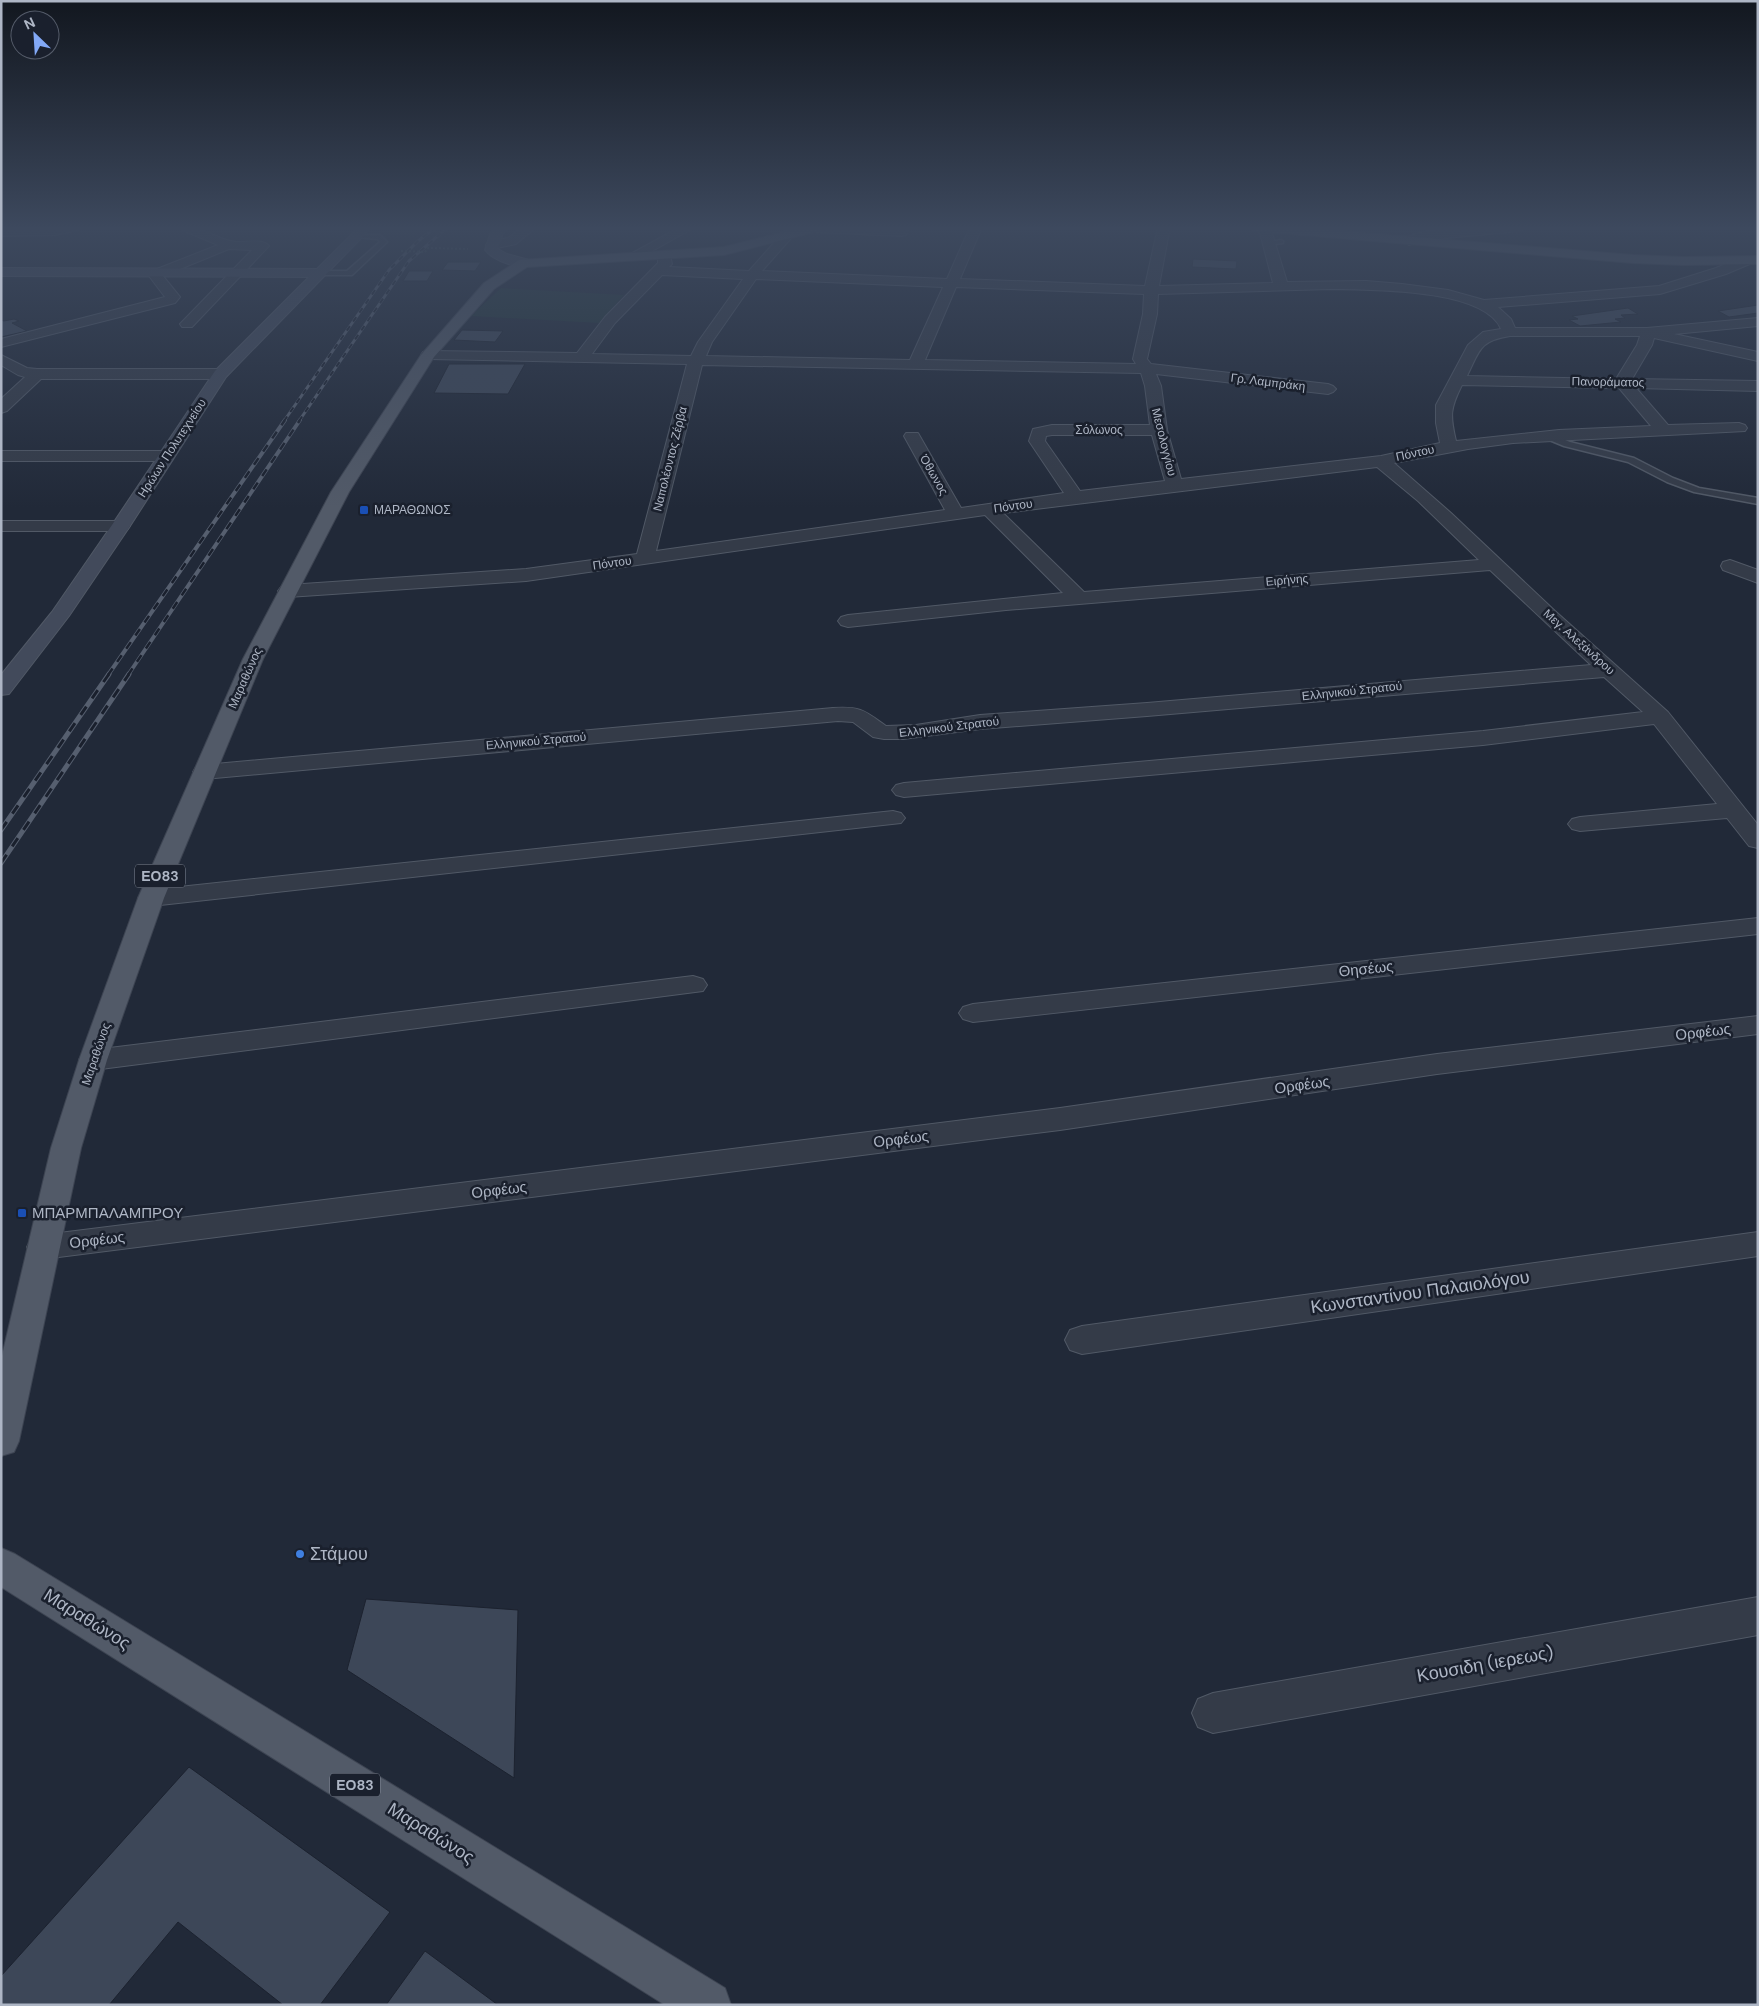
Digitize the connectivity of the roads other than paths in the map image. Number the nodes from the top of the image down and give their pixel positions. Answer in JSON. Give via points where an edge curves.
{"nodes":[{"id":1,"x":90,"y":321,"type":"edge"},
{"id":2,"x":190,"y":321,"type":"edge"},
{"id":3,"x":272,"y":321,"type":"edge"},
{"id":4,"x":458,"y":321,"type":"edge"},
{"id":5,"x":611,"y":321,"type":"edge"},
{"id":6,"x":720,"y":321,"type":"edge"},
{"id":7,"x":935,"y":321,"type":"edge"},
{"id":8,"x":1149,"y":321,"type":"edge"},
{"id":9,"x":1503,"y":321,"type":"edge"},
{"id":10,"x":1527,"y":321,"type":"edge"},
{"id":11,"x":1758,"y":322,"type":"edge"},
{"id":12,"x":187,"y":324,"type":"dead end"},
{"id":13,"x":1508,"y":326,"type":"junction"},
{"id":14,"x":1647,"y":332,"type":"junction"},
{"id":15,"x":1,"y":343,"type":"edge"},
{"id":16,"x":428,"y":354,"type":"junction"},
{"id":17,"x":582,"y":357,"type":"junction"},
{"id":18,"x":1758,"y":357,"type":"edge"},
{"id":19,"x":1,"y":359,"type":"edge"},
{"id":20,"x":696,"y":360,"type":"junction"},
{"id":21,"x":916,"y":364,"type":"junction"},
{"id":22,"x":1145,"y":368,"type":"junction"},
{"id":23,"x":37,"y":374,"type":"junction"},
{"id":24,"x":220,"y":374,"type":"junction"},
{"id":25,"x":1458,"y":380,"type":"junction"},
{"id":26,"x":1623,"y":382,"type":"junction"},
{"id":27,"x":1758,"y":386,"type":"edge"},
{"id":28,"x":1328,"y":389,"type":"dead end"},
{"id":29,"x":1,"y":408,"type":"edge"},
{"id":30,"x":1739,"y":428,"type":"dead end"},
{"id":31,"x":1159,"y":430,"type":"junction"},
{"id":32,"x":1663,"y":430,"type":"junction"},
{"id":33,"x":912,"y":436,"type":"dead end"},
{"id":34,"x":1550,"y":437,"type":"junction"},
{"id":35,"x":1449,"y":447,"type":"junction"},
{"id":36,"x":1,"y":456,"type":"edge"},
{"id":37,"x":166,"y":456,"type":"junction"},
{"id":38,"x":1381,"y":461,"type":"junction"},
{"id":39,"x":1175,"y":487,"type":"junction"},
{"id":40,"x":1075,"y":497,"type":"junction"},
{"id":41,"x":1758,"y":501,"type":"edge"},
{"id":42,"x":990,"y":509,"type":"junction"},
{"id":43,"x":956,"y":514,"type":"junction"},
{"id":44,"x":1,"y":526,"type":"edge"},
{"id":45,"x":121,"y":526,"type":"junction"},
{"id":46,"x":645,"y":558,"type":"junction"},
{"id":47,"x":1494,"y":564,"type":"junction"},
{"id":48,"x":1730,"y":566,"type":"dead end"},
{"id":49,"x":1758,"y":577,"type":"edge"},
{"id":50,"x":288,"y":591,"type":"junction"},
{"id":51,"x":1080,"y":599,"type":"junction"},
{"id":52,"x":848,"y":621,"type":"dead end"},
{"id":53,"x":1610,"y":670,"type":"junction"},
{"id":54,"x":1,"y":689,"type":"edge"},
{"id":55,"x":1660,"y":717,"type":"junction"},
{"id":56,"x":204,"y":772,"type":"junction"},
{"id":57,"x":904,"y":790,"type":"dead end"},
{"id":58,"x":1732,"y":810,"type":"junction"},
{"id":59,"x":893,"y":818,"type":"dead end"},
{"id":60,"x":1580,"y":824,"type":"dead end"},
{"id":61,"x":1758,"y":841,"type":"edge"},
{"id":62,"x":151,"y":898,"type":"junction"},
{"id":63,"x":1758,"y":926,"type":"edge"},
{"id":64,"x":693,"y":985,"type":"dead end"},
{"id":65,"x":974,"y":1013,"type":"dead end"},
{"id":66,"x":1758,"y":1025,"type":"edge"},
{"id":67,"x":93,"y":1060,"type":"junction"},
{"id":68,"x":1758,"y":1244,"type":"edge"},
{"id":69,"x":43,"y":1247,"type":"junction"},
{"id":70,"x":1082,"y":1340,"type":"dead end"},
{"id":71,"x":1,"y":1441,"type":"edge"},
{"id":72,"x":1,"y":1566,"type":"edge"},
{"id":73,"x":1758,"y":1616,"type":"edge"},
{"id":74,"x":1213,"y":1713,"type":"dead end"},
{"id":75,"x":708,"y":2005,"type":"edge"}],
"edges":[{"from":1,"to":15,"type":"street"},
{"from":2,"to":12,"type":"street"},
{"from":3,"to":24,"type":"street","name":"Ηρώων Πολυτεχνείου"},
{"from":4,"to":16,"type":"main road","name":"Μαραθώνος","number":"ΕΟ83"},
{"from":5,"to":17,"type":"street"},
{"from":6,"to":20,"type":"street","name":"Ναπολέοντος Ζέρβα"},
{"from":7,"to":21,"type":"street"},
{"from":8,"to":22,"type":"street","name":"Μεσολογγίου","via":[[1140,359]]},
{"from":9,"to":13,"type":"street"},
{"from":10,"to":13,"type":"street"},
{"from":11,"to":14,"type":"street"},
{"from":13,"to":14,"type":"street"},
{"from":13,"to":25,"type":"street","via":[[1479,340]]},
{"from":14,"to":18,"type":"street"},
{"from":14,"to":26,"type":"street","via":[[1648,339]]},
{"from":16,"to":17,"type":"street","name":"Γρ. Λαμπράκη"},
{"from":16,"to":50,"type":"main road","name":"Μαραθώνος","number":"ΕΟ83","via":[[340,492]]},
{"from":17,"to":20,"type":"street","name":"Γρ. Λαμπράκη"},
{"from":19,"to":23,"type":"street","via":[[23,372]]},
{"from":20,"to":21,"type":"street","name":"Γρ. Λαμπράκη"},
{"from":20,"to":46,"type":"street","name":"Ναπολέοντος Ζέρβα"},
{"from":21,"to":22,"type":"street","name":"Γρ. Λαμπράκη"},
{"from":22,"to":28,"type":"street","name":"Γρ. Λαμπράκη"},
{"from":22,"to":31,"type":"street","name":"Μεσολογγίου","via":[[1153,386]]},
{"from":23,"to":24,"type":"street"},
{"from":23,"to":29,"type":"street"},
{"from":24,"to":37,"type":"street","name":"Ηρώων Πολυτεχνείου"},
{"from":25,"to":26,"type":"street","name":"Πανοράματος"},
{"from":25,"to":35,"type":"street","via":[[1444,405]]},
{"from":26,"to":27,"type":"street","name":"Πανοράματος"},
{"from":26,"to":32,"type":"street"},
{"from":30,"to":32,"type":"street","name":"Πόντου"},
{"from":31,"to":39,"type":"street","name":"Μεσολογγίου"},
{"from":31,"to":40,"type":"street","name":"Σόλωνος","via":[[1039,432],[1037,441]]},
{"from":32,"to":34,"type":"street","name":"Πόντου"},
{"from":33,"to":43,"type":"street","name":"Όθωνος"},
{"from":34,"to":35,"type":"street","name":"Πόντου"},
{"from":34,"to":41,"type":"lane","via":[[1631,460],[1698,490]]},
{"from":35,"to":38,"type":"street","name":"Πόντου"},
{"from":36,"to":37,"type":"street"},
{"from":37,"to":45,"type":"street","name":"Ηρώων Πολυτεχνείου"},
{"from":38,"to":39,"type":"street","name":"Πόντου"},
{"from":38,"to":47,"type":"street","name":"Μεγ. Αλεξάνδρου","via":[[1431,503]]},
{"from":39,"to":40,"type":"street","name":"Πόντου"},
{"from":40,"to":42,"type":"street","name":"Πόντου"},
{"from":42,"to":43,"type":"street","name":"Πόντου"},
{"from":42,"to":51,"type":"street"},
{"from":43,"to":46,"type":"street","name":"Πόντου"},
{"from":44,"to":45,"type":"street"},
{"from":45,"to":54,"type":"street","name":"Ηρώων Πολυτεχνείου","via":[[59,616]]},
{"from":46,"to":50,"type":"street","name":"Πόντου","via":[[526,575]]},
{"from":47,"to":51,"type":"street","name":"Ειρήνης"},
{"from":47,"to":53,"type":"street","name":"Μεγ. Αλεξάνδρου"},
{"from":48,"to":49,"type":"street"},
{"from":50,"to":56,"type":"main road","name":"Μαραθώνος","number":"ΕΟ83","via":[[253,659]]},
{"from":51,"to":52,"type":"street","name":"Ειρήνης"},
{"from":53,"to":55,"type":"street","name":"Μεγ. Αλεξάνδρου"},
{"from":53,"to":56,"type":"street","name":"Ελληνικού Στρατού","via":[[1412,685],[1186,708],[978,722],[908,732],[882,733],[862,718],[846,714],[829,715]]},
{"from":55,"to":57,"type":"street","via":[[1508,736]]},
{"from":55,"to":58,"type":"street","name":"Μεγ. Αλεξάνδρου"},
{"from":56,"to":62,"type":"main road","name":"Μαραθώνος","number":"ΕΟ83"},
{"from":58,"to":60,"type":"street"},
{"from":58,"to":61,"type":"street","name":"Μεγ. Αλεξάνδρου"},
{"from":59,"to":62,"type":"street"},
{"from":62,"to":67,"type":"main road","name":"Μαραθώνος","number":"ΕΟ83"},
{"from":63,"to":65,"type":"street","name":"Θησέως"},
{"from":64,"to":67,"type":"street"},
{"from":66,"to":69,"type":"street","name":"Ορφέως","via":[[1437,1064],[1051,1120]]},
{"from":67,"to":69,"type":"main road","name":"Μαραθώνος","number":"ΕΟ83","via":[[66,1148]]},
{"from":68,"to":70,"type":"street","name":"Κωνσταντίνου Παλαιολόγου"},
{"from":69,"to":71,"type":"main road","name":"Μαραθώνος","number":"ΕΟ83"},
{"from":72,"to":75,"type":"main road","name":"Μαραθώνος","number":"ΕΟ83"},
{"from":73,"to":74,"type":"street","name":"Κουσιδη (ιερεως)"}]}
